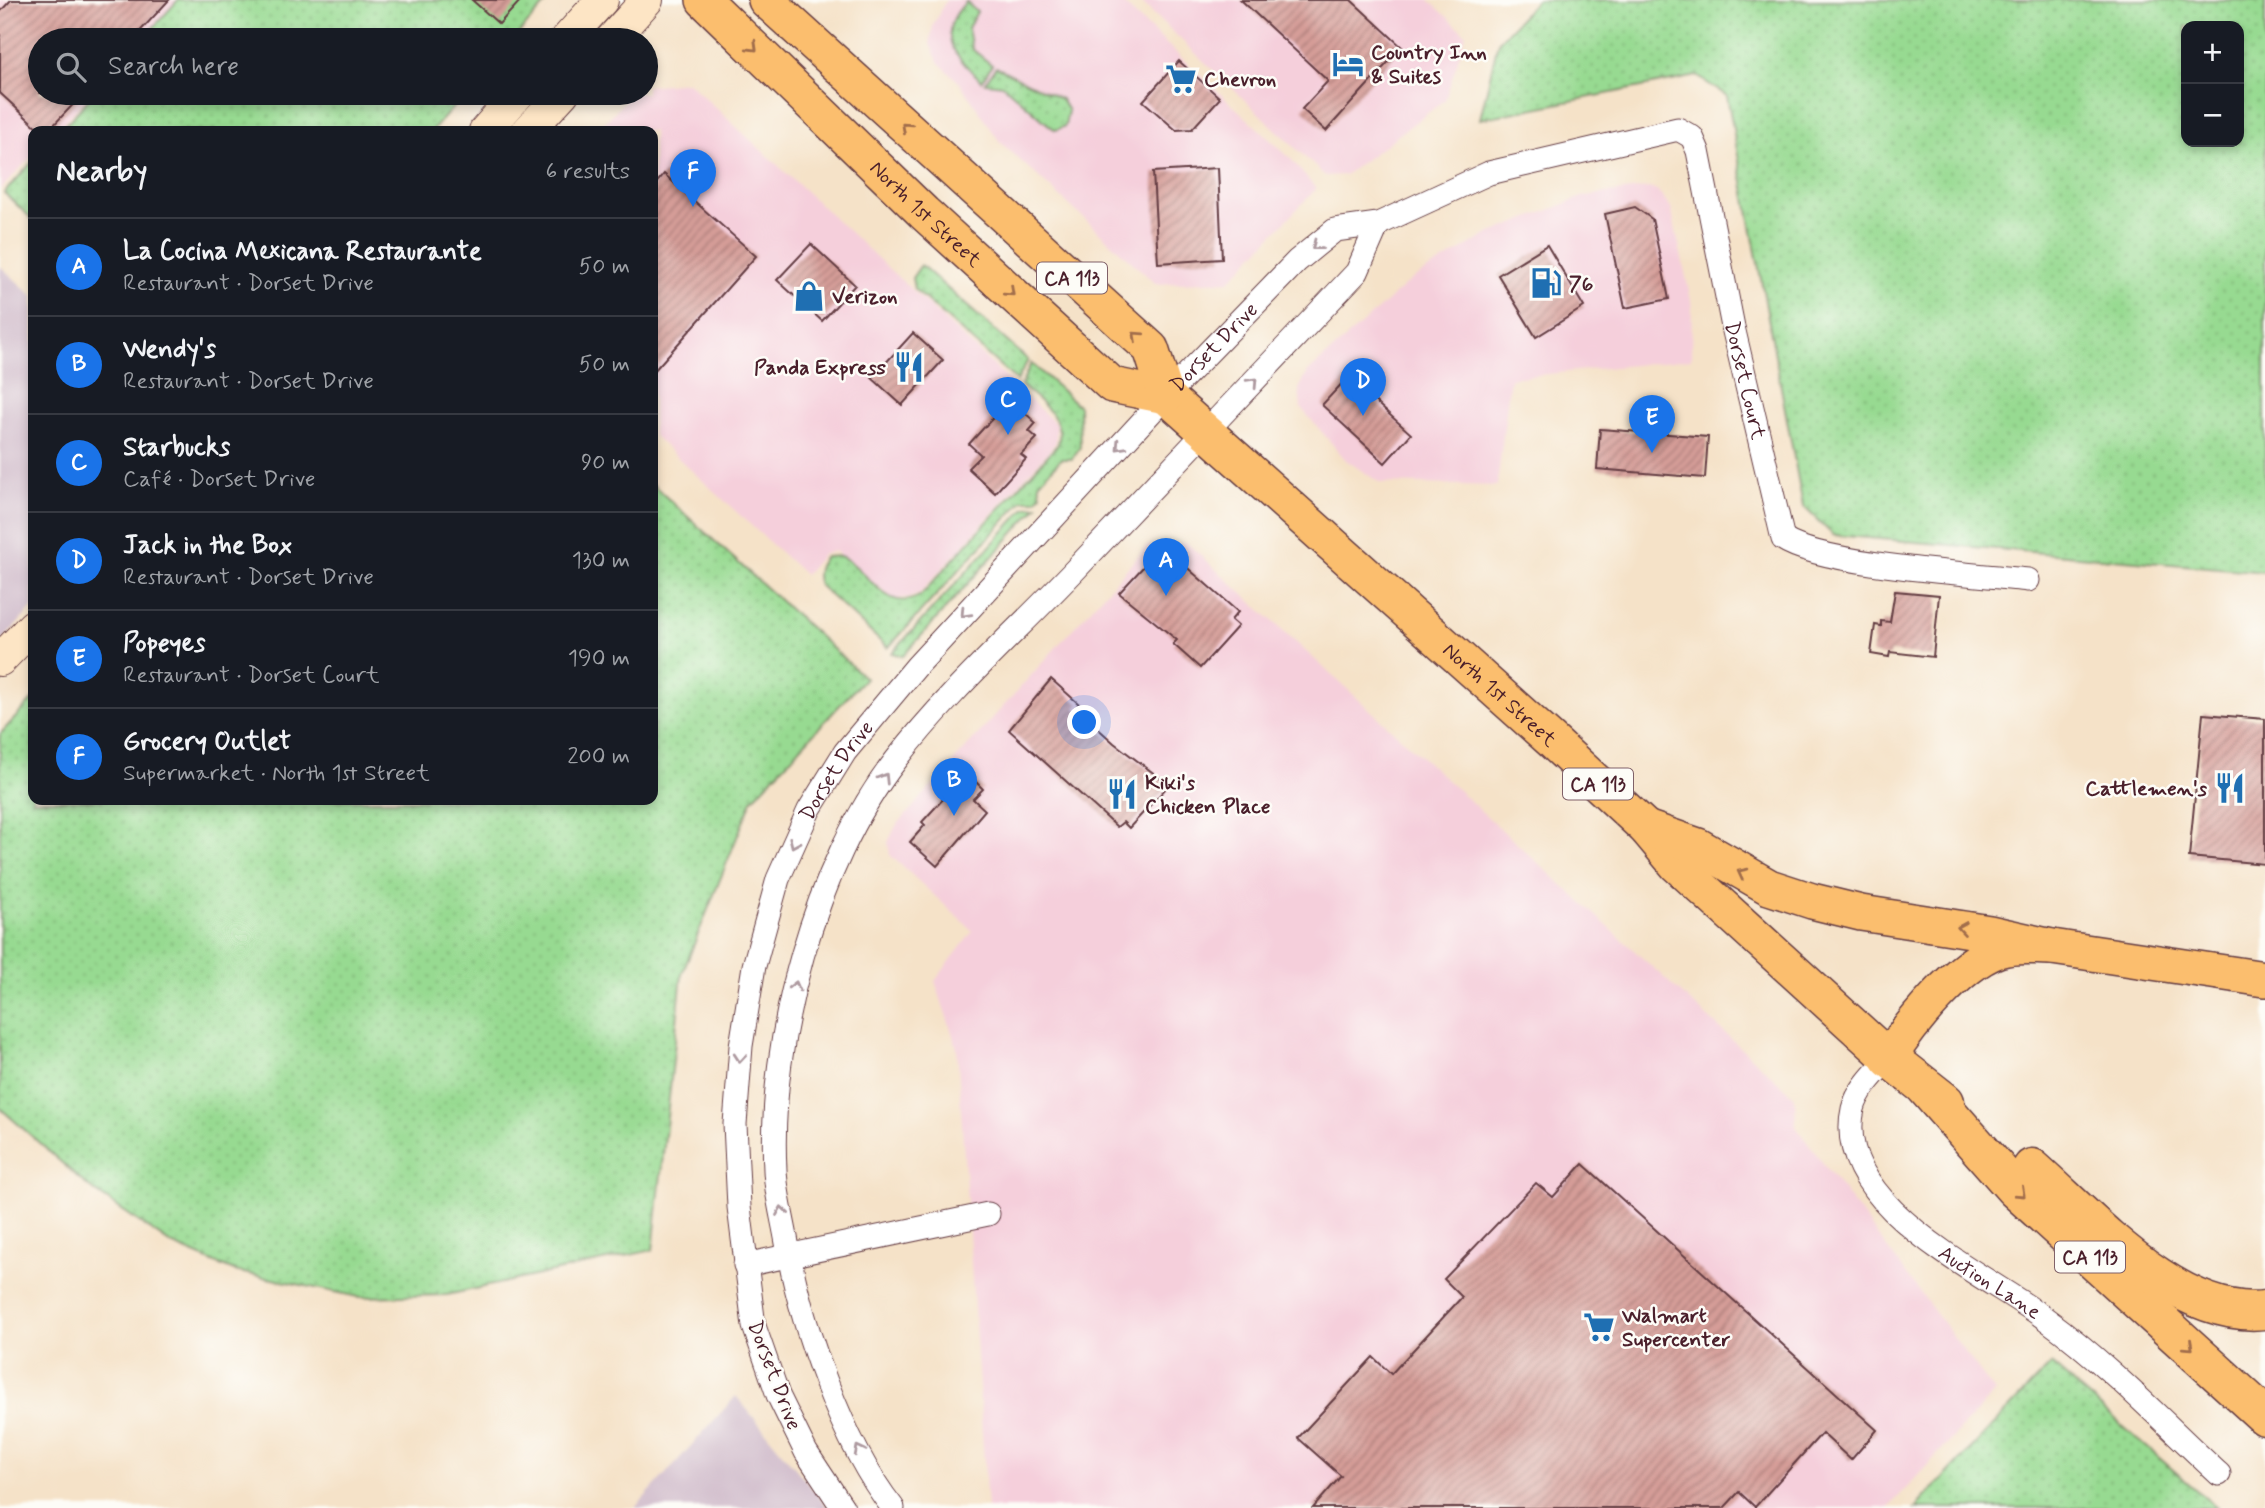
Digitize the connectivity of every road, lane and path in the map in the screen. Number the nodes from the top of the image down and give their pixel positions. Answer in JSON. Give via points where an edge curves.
{"nodes":[{"id":1,"x":602,"y":0,"type":"edge"},
{"id":2,"x":647,"y":0,"type":"edge"},
{"id":3,"x":704,"y":0,"type":"edge"},
{"id":4,"x":766,"y":0,"type":"edge"},
{"id":5,"x":577,"y":28,"type":"edge"},
{"id":6,"x":622,"y":28,"type":"edge"},
{"id":7,"x":508,"y":105,"type":"edge"},
{"id":8,"x":552,"y":105,"type":"edge"},
{"id":9,"x":489,"y":126,"type":"edge"},
{"id":10,"x":533,"y":126,"type":"edge"},
{"id":11,"x":1692,"y":137,"type":"joint"},
{"id":12,"x":1378,"y":224,"type":"junction"},
{"id":13,"x":1166,"y":396,"type":"junction"},
{"id":14,"x":1207,"y":431,"type":"junction"},
{"id":15,"x":2028,"y":580,"type":"dead end"},
{"id":16,"x":28,"y":631,"type":"edge"},
{"id":17,"x":0,"y":660,"type":"edge"},
{"id":18,"x":1646,"y":828,"type":"junction"},
{"id":19,"x":2052,"y":947,"type":"junction"},
{"id":20,"x":2265,"y":979,"type":"edge"},
{"id":21,"x":1889,"y":1058,"type":"junction"},
{"id":22,"x":1926,"y":1088,"type":"junction"},
{"id":23,"x":988,"y":1214,"type":"dead end"},
{"id":24,"x":789,"y":1256,"type":"junction"},
{"id":25,"x":745,"y":1265,"type":"junction"},
{"id":26,"x":2265,"y":1310,"type":"edge"},
{"id":27,"x":2265,"y":1416,"type":"edge"},
{"id":28,"x":2219,"y":1474,"type":"dead end"},
{"id":29,"x":843,"y":1508,"type":"edge"},
{"id":30,"x":893,"y":1508,"type":"edge"}],
"edges":[{"from":1,"to":5,"type":"street"},
{"from":2,"to":6,"type":"street"},
{"from":3,"to":13,"type":"main road","name":"North 1st Street","number":"CA 113","one_way":true,"via":[[924,213],[1112,386]]},
{"from":13,"to":4,"type":"main road","number":"CA 113","one_way":true,"via":[[1151,349]]},
{"from":7,"to":9,"type":"street"},
{"from":8,"to":10,"type":"street"},
{"from":11,"to":12,"type":"street","name":"Dorset Drive","via":[[1678,129],[1489,173]]},
{"from":11,"to":15,"type":"street","name":"Dorset Court","via":[[1783,539],[1795,547],[1866,561]]},
{"from":12,"to":13,"type":"street","name":"Dorset Drive","one_way":true,"via":[[1335,230],[1297,261]]},
{"from":14,"to":12,"type":"street","name":"Dorset Drive","one_way":true,"via":[[1357,272]]},
{"from":13,"to":14,"type":"main road","name":"North 1st Street","number":"CA 113"},
{"from":13,"to":25,"type":"street","name":"Dorset Drive","one_way":true,"via":[[901,683],[845,752],[809,810],[778,879],[754,967],[741,1046],[735,1125]]},
{"from":14,"to":18,"type":"main road","name":"North 1st Street","number":"CA 113"},
{"from":24,"to":14,"type":"street","name":"Dorset Drive","one_way":true,"via":[[775,1171],[779,1058],[817,909],[852,830],[894,761],[948,700]]},
{"from":16,"to":17,"type":"street"},
{"from":19,"to":18,"type":"main road","number":"CA 113","one_way":true,"via":[[1812,901],[1769,887],[1698,846]]},
{"from":18,"to":21,"type":"main road","name":"North 1st Street","number":"CA 113","via":[[1677,865]]},
{"from":19,"to":20,"type":"main road","number":"CA 113"},
{"from":19,"to":21,"type":"main road","via":[[2013,946],[1973,964],[1905,1032]]},
{"from":21,"to":22,"type":"highway","number":"CA 113"},
{"from":21,"to":28,"type":"street","name":"Auction Lane","via":[[1865,1084],[1853,1108],[1851,1143],[1865,1179],[1894,1211],[1941,1250],[2046,1318],[2087,1352]]},
{"from":22,"to":26,"type":"highway","via":[[2006,1146],[2147,1269],[2183,1294],[2224,1308]]},
{"from":22,"to":27,"type":"highway","number":"CA 113","one_way":true,"via":[[2014,1188]]},
{"from":23,"to":24,"type":"street"},
{"from":24,"to":25,"type":"street"},
{"from":30,"to":24,"type":"street","name":"Dorset Drive","one_way":true,"via":[[848,1430],[817,1355]]},
{"from":25,"to":29,"type":"street","name":"Dorset Drive","via":[[754,1326],[778,1395],[806,1452]]}]}
